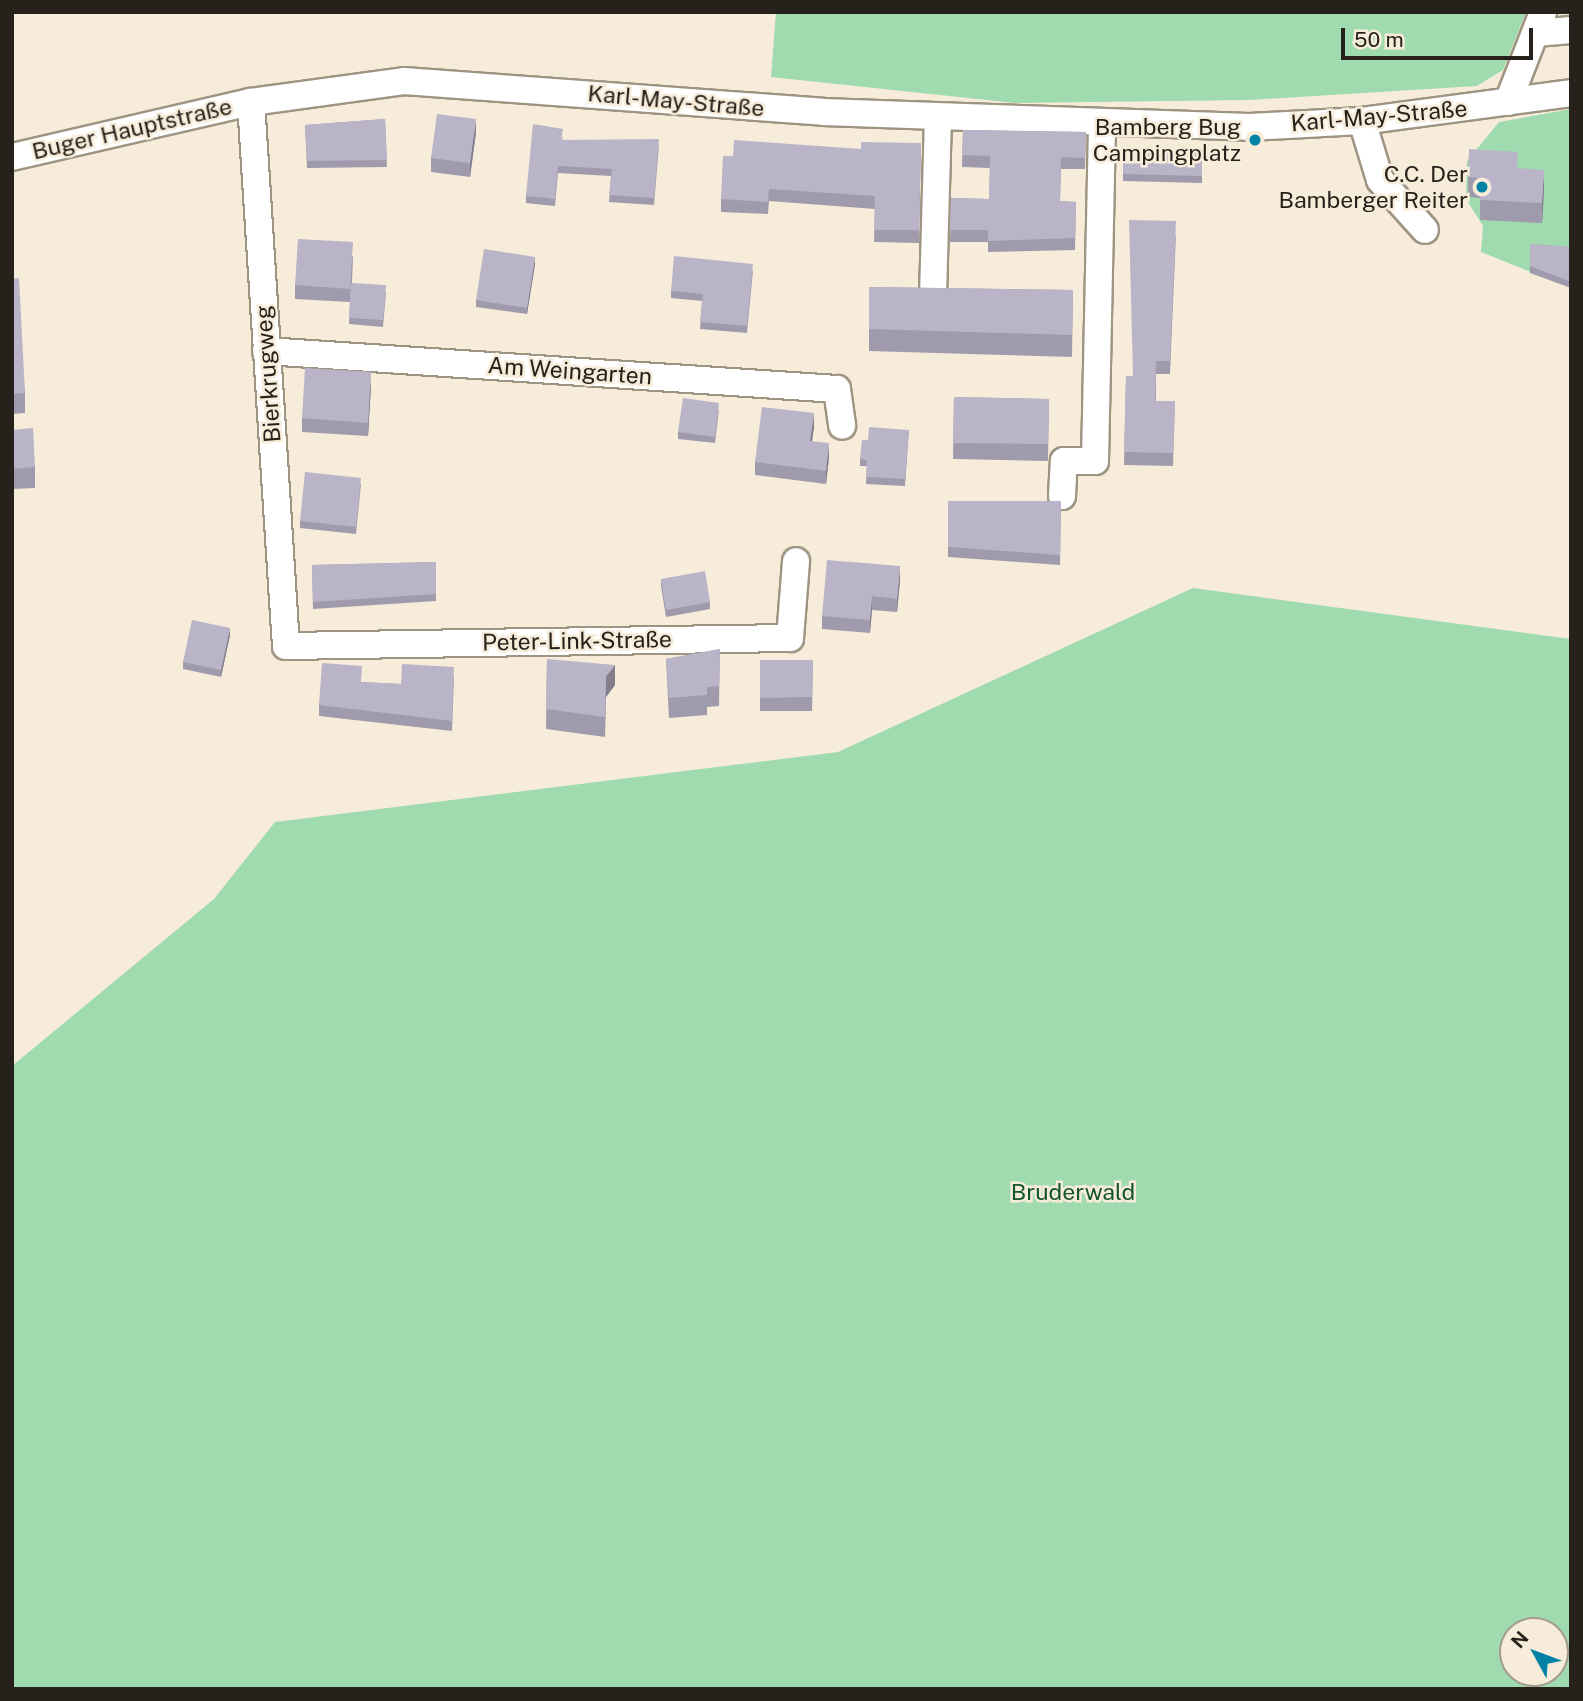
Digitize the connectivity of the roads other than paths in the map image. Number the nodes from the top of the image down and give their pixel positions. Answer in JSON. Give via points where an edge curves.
{"nodes":[{"id":1,"x":1539,"y":23,"type":"edge"},
{"id":2,"x":1571,"y":30,"type":"edge"},
{"id":3,"x":1571,"y":93,"type":"edge"},
{"id":4,"x":251,"y":102,"type":"junction"},
{"id":5,"x":1508,"y":102,"type":"junction"},
{"id":6,"x":937,"y":118,"type":"junction"},
{"id":7,"x":1362,"y":121,"type":"junction"},
{"id":8,"x":1102,"y":123,"type":"junction"},
{"id":9,"x":12,"y":157,"type":"edge"},
{"id":10,"x":1425,"y":230,"type":"dead end"},
{"id":11,"x":933,"y":296,"type":"edge"},
{"id":12,"x":266,"y":351,"type":"junction"},
{"id":13,"x":842,"y":426,"type":"dead end"},
{"id":14,"x":1062,"y":496,"type":"dead end"},
{"id":15,"x":796,"y":561,"type":"dead end"},
{"id":16,"x":286,"y":646,"type":"joint"}],
"edges":[{"from":1,"to":2,"type":"street"},
{"from":1,"to":5,"type":"street"},
{"from":3,"to":5,"type":"street","name":"Karl-May-Straße"},
{"from":4,"to":6,"type":"street","name":"Karl-May-Straße","via":[[404,81]]},
{"from":4,"to":9,"type":"street","name":"Buger Hauptstraße"},
{"from":4,"to":12,"type":"street","name":"Bierkrugweg"},
{"from":5,"to":7,"type":"street","name":"Karl-May-Straße"},
{"from":6,"to":8,"type":"street","name":"Karl-May-Straße"},
{"from":6,"to":11,"type":"street"},
{"from":7,"to":8,"type":"street","name":"Karl-May-Straße","via":[[1249,127]]},
{"from":7,"to":10,"type":"street","via":[[1380,180]]},
{"from":8,"to":14,"type":"street","via":[[1095,461],[1064,461]]},
{"from":12,"to":13,"type":"street","name":"Am Weingarten","via":[[838,389]]},
{"from":12,"to":16,"type":"street","name":"Bierkrugweg"},
{"from":15,"to":16,"type":"street","name":"Peter-Link-Straße","via":[[790,638]]}]}
